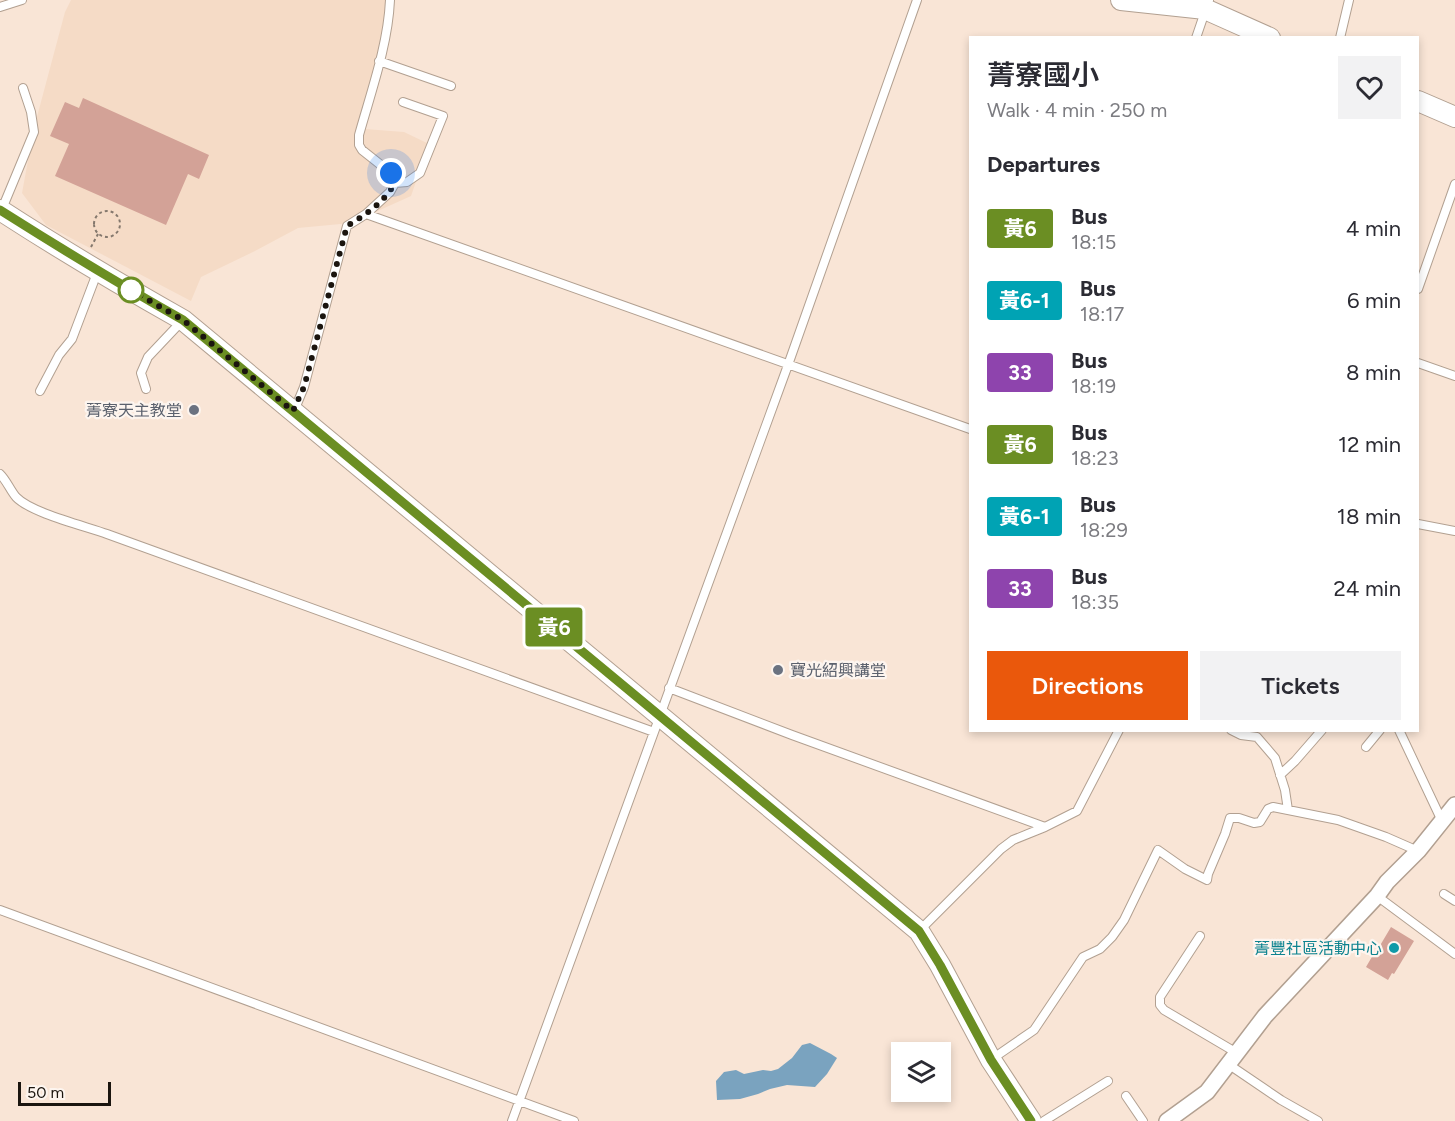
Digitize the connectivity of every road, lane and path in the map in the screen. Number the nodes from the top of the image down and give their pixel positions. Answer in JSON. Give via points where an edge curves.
{"nodes":[{"id":1,"x":22,"y":0,"type":"edge"},
{"id":2,"x":390,"y":0,"type":"edge"},
{"id":3,"x":917,"y":0,"type":"edge"},
{"id":4,"x":1121,"y":0,"type":"edge"},
{"id":5,"x":1349,"y":0,"type":"edge"},
{"id":6,"x":1207,"y":5,"type":"edge"},
{"id":7,"x":0,"y":7,"type":"edge"},
{"id":8,"x":1197,"y":36,"type":"edge"},
{"id":9,"x":1266,"y":36,"type":"edge"},
{"id":10,"x":1340,"y":36,"type":"edge"},
{"id":11,"x":379,"y":61,"type":"junction"},
{"id":12,"x":451,"y":86,"type":"dead end"},
{"id":13,"x":23,"y":88,"type":"dead end"},
{"id":14,"x":1419,"y":101,"type":"edge"},
{"id":15,"x":403,"y":102,"type":"dead end"},
{"id":16,"x":1455,"y":117,"type":"edge"},
{"id":17,"x":395,"y":183,"type":"junction"},
{"id":18,"x":1455,"y":184,"type":"edge"},
{"id":19,"x":1,"y":210,"type":"edge"},
{"id":20,"x":366,"y":214,"type":"junction"},
{"id":21,"x":117,"y":233,"type":"joint"},
{"id":22,"x":98,"y":272,"type":"junction"},
{"id":23,"x":1419,"y":286,"type":"edge"},
{"id":24,"x":183,"y":320,"type":"junction"},
{"id":25,"x":1419,"y":363,"type":"edge"},
{"id":26,"x":788,"y":365,"type":"junction"},
{"id":27,"x":1455,"y":376,"type":"edge"},
{"id":28,"x":146,"y":389,"type":"dead end"},
{"id":29,"x":40,"y":391,"type":"dead end"},
{"id":30,"x":293,"y":411,"type":"junction"},
{"id":31,"x":969,"y":429,"type":"edge"},
{"id":32,"x":0,"y":474,"type":"edge"},
{"id":33,"x":1419,"y":524,"type":"edge"},
{"id":34,"x":1455,"y":531,"type":"edge"},
{"id":35,"x":669,"y":688,"type":"junction"},
{"id":36,"x":657,"y":724,"type":"junction"},
{"id":37,"x":1118,"y":732,"type":"edge"},
{"id":38,"x":1235,"y":732,"type":"edge"},
{"id":39,"x":1320,"y":732,"type":"edge"},
{"id":40,"x":1378,"y":732,"type":"edge"},
{"id":41,"x":1401,"y":732,"type":"edge"},
{"id":42,"x":1258,"y":734,"type":"edge"},
{"id":43,"x":1366,"y":747,"type":"dead end"},
{"id":44,"x":1280,"y":775,"type":"junction"},
{"id":45,"x":1455,"y":805,"type":"edge"},
{"id":46,"x":1288,"y":810,"type":"junction"},
{"id":47,"x":1443,"y":822,"type":"junction"},
{"id":48,"x":1045,"y":827,"type":"junction"},
{"id":49,"x":1418,"y":851,"type":"junction"},
{"id":50,"x":1444,"y":894,"type":"dead end"},
{"id":51,"x":1377,"y":896,"type":"junction"},
{"id":52,"x":1455,"y":901,"type":"edge"},
{"id":53,"x":0,"y":909,"type":"edge"},
{"id":54,"x":1200,"y":936,"type":"dead end"},
{"id":55,"x":924,"y":938,"type":"junction"},
{"id":56,"x":1455,"y":954,"type":"edge"},
{"id":57,"x":1232,"y":1058,"type":"junction"},
{"id":58,"x":991,"y":1060,"type":"junction"},
{"id":59,"x":1108,"y":1081,"type":"dead end"},
{"id":60,"x":1126,"y":1096,"type":"dead end"},
{"id":61,"x":520,"y":1101,"type":"junction"},
{"id":62,"x":512,"y":1121,"type":"edge"},
{"id":63,"x":574,"y":1121,"type":"edge"},
{"id":64,"x":1031,"y":1121,"type":"edge"},
{"id":65,"x":1044,"y":1121,"type":"edge"},
{"id":66,"x":1143,"y":1121,"type":"edge"},
{"id":67,"x":1168,"y":1121,"type":"edge"},
{"id":68,"x":1318,"y":1121,"type":"edge"}],
"edges":[{"from":1,"to":7,"type":"lane"},
{"from":2,"to":11,"type":"lane"},
{"from":3,"to":26,"type":"lane"},
{"from":4,"to":6,"type":"street"},
{"from":5,"to":10,"type":"lane"},
{"from":6,"to":8,"type":"lane"},
{"from":6,"to":9,"type":"street"},
{"from":11,"to":12,"type":"lane"},
{"from":11,"to":17,"type":"lane","via":[[359,145],[391,173]]},
{"from":13,"to":19,"type":"lane","via":[[34,132]]},
{"from":14,"to":16,"type":"street"},
{"from":15,"to":17,"type":"lane","via":[[443,116],[420,173],[407,182]]},
{"from":17,"to":20,"type":"lane"},
{"from":18,"to":23,"type":"lane"},
{"from":19,"to":22,"type":"street"},
{"from":20,"to":26,"type":"lane"},
{"from":20,"to":30,"type":"lane","via":[[347,226],[304,387]]},
{"from":21,"to":21,"type":"path","via":[[117,216],[110,212],[98,215],[94,222],[98,234],[110,237]]},
{"from":22,"to":24,"type":"street"},
{"from":22,"to":29,"type":"lane","via":[[72,339]]},
{"from":24,"to":28,"type":"lane","via":[[148,357],[141,373]]},
{"from":24,"to":30,"type":"street"},
{"from":25,"to":27,"type":"lane"},
{"from":26,"to":31,"type":"lane"},
{"from":26,"to":35,"type":"lane"},
{"from":30,"to":36,"type":"street"},
{"from":32,"to":36,"type":"lane","via":[[16,497],[30,508]]},
{"from":33,"to":34,"type":"lane"},
{"from":35,"to":36,"type":"lane"},
{"from":35,"to":48,"type":"lane"},
{"from":36,"to":55,"type":"street"},
{"from":36,"to":61,"type":"lane"},
{"from":37,"to":48,"type":"lane","via":[[1077,811]]},
{"from":38,"to":42,"type":"lane"},
{"from":39,"to":44,"type":"lane"},
{"from":40,"to":43,"type":"lane"},
{"from":41,"to":47,"type":"lane"},
{"from":42,"to":44,"type":"lane","via":[[1275,758]]},
{"from":44,"to":46,"type":"lane"},
{"from":45,"to":47,"type":"street"},
{"from":46,"to":49,"type":"lane","via":[[1338,820]]},
{"from":46,"to":58,"type":"lane","via":[[1273,807],[1260,822],[1254,823],[1230,818],[1207,880],[1158,850],[1112,937],[1100,949],[1083,957],[1034,1030]]},
{"from":47,"to":49,"type":"street"},
{"from":48,"to":55,"type":"lane","via":[[1001,849]]},
{"from":49,"to":51,"type":"street"},
{"from":50,"to":52,"type":"lane"},
{"from":51,"to":56,"type":"lane"},
{"from":51,"to":57,"type":"street","via":[[1265,1016]]},
{"from":53,"to":61,"type":"lane"},
{"from":54,"to":57,"type":"lane","via":[[1160,997],[1160,1005]]},
{"from":55,"to":58,"type":"street"},
{"from":57,"to":67,"type":"street","via":[[1207,1092]]},
{"from":57,"to":68,"type":"lane","via":[[1281,1100]]},
{"from":58,"to":64,"type":"street"},
{"from":59,"to":65,"type":"lane"},
{"from":60,"to":66,"type":"lane"},
{"from":61,"to":62,"type":"lane"},
{"from":61,"to":63,"type":"lane"}]}
